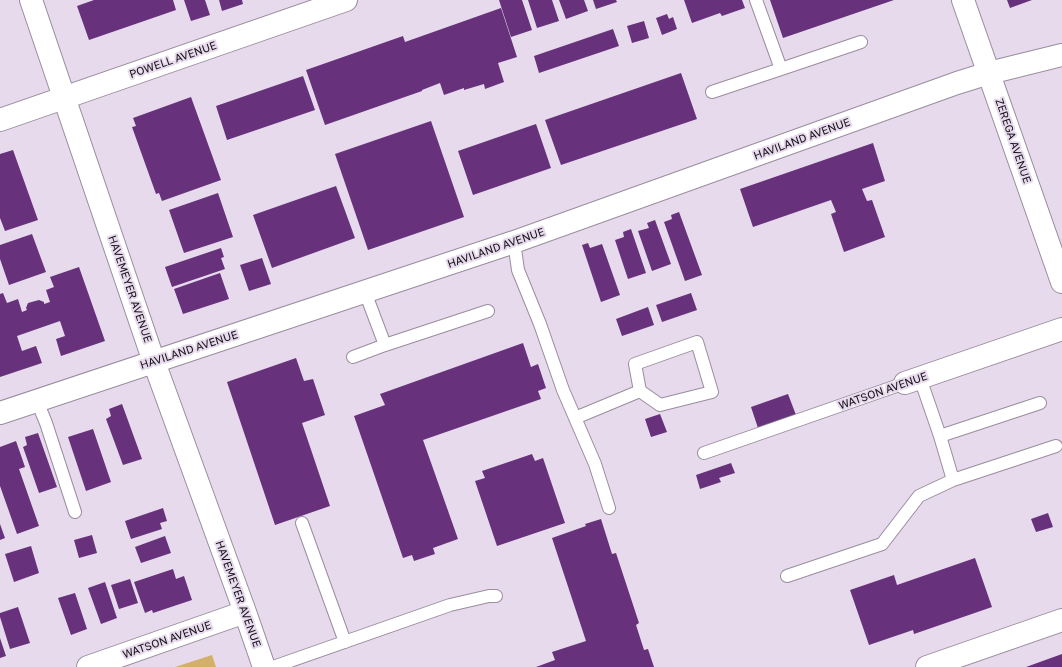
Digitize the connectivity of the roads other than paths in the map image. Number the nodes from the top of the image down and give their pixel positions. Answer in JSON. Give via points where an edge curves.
{"nodes":[{"id":1,"x":31,"y":0,"type":"edge"},
{"id":2,"x":346,"y":0,"type":"edge"},
{"id":3,"x":756,"y":0,"type":"edge"},
{"id":4,"x":963,"y":0,"type":"edge"},
{"id":5,"x":861,"y":42,"type":"dead end"},
{"id":6,"x":1062,"y":55,"type":"edge"},
{"id":7,"x":781,"y":68,"type":"junction"},
{"id":8,"x":990,"y":73,"type":"junction"},
{"id":9,"x":712,"y":92,"type":"dead end"},
{"id":10,"x":65,"y":97,"type":"junction"},
{"id":11,"x":0,"y":120,"type":"edge"},
{"id":12,"x":514,"y":242,"type":"junction"},
{"id":13,"x":1062,"y":282,"type":"edge"},
{"id":14,"x":365,"y":292,"type":"junction"},
{"id":15,"x":488,"y":311,"type":"dead end"},
{"id":16,"x":1062,"y":329,"type":"edge"},
{"id":17,"x":386,"y":345,"type":"junction"},
{"id":18,"x":353,"y":357,"type":"dead end"},
{"id":19,"x":154,"y":362,"type":"junction"},
{"id":20,"x":912,"y":381,"type":"junction"},
{"id":21,"x":640,"y":391,"type":"junction"},
{"id":22,"x":37,"y":401,"type":"junction"},
{"id":23,"x":1040,"y":402,"type":"dead end"},
{"id":24,"x":0,"y":413,"type":"edge"},
{"id":25,"x":575,"y":418,"type":"junction"},
{"id":26,"x":940,"y":436,"type":"junction"},
{"id":27,"x":1056,"y":446,"type":"dead end"},
{"id":28,"x":704,"y":453,"type":"dead end"},
{"id":29,"x":953,"y":480,"type":"junction"},
{"id":30,"x":609,"y":508,"type":"dead end"},
{"id":31,"x":75,"y":512,"type":"dead end"},
{"id":32,"x":302,"y":523,"type":"dead end"},
{"id":33,"x":787,"y":576,"type":"dead end"},
{"id":34,"x":496,"y":596,"type":"dead end"},
{"id":35,"x":246,"y":612,"type":"junction"},
{"id":36,"x":1062,"y":620,"type":"edge"},
{"id":37,"x":345,"y":642,"type":"junction"},
{"id":38,"x":88,"y":667,"type":"edge"},
{"id":39,"x":264,"y":667,"type":"edge"},
{"id":40,"x":273,"y":667,"type":"edge"},
{"id":41,"x":927,"y":667,"type":"edge"}],
"edges":[{"from":1,"to":10,"type":"street","name":"HAVEMEYER AVENUE"},
{"from":2,"to":10,"type":"street","name":"POWELL AVENUE"},
{"from":3,"to":7,"type":"lane"},
{"from":4,"to":8,"type":"street","name":"ZEREGA AVENUE"},
{"from":5,"to":7,"type":"lane"},
{"from":6,"to":8,"type":"street","name":"HAVILAND AVENUE"},
{"from":7,"to":9,"type":"lane"},
{"from":8,"to":12,"type":"street","name":"HAVILAND AVENUE"},
{"from":8,"to":13,"type":"street","name":"ZEREGA AVENUE"},
{"from":10,"to":11,"type":"street","name":"POWELL AVENUE"},
{"from":10,"to":19,"type":"street","name":"HAVEMEYER AVENUE"},
{"from":12,"to":14,"type":"street","name":"HAVILAND AVENUE"},
{"from":12,"to":25,"type":"lane","via":[[518,270]]},
{"from":14,"to":17,"type":"lane"},
{"from":14,"to":19,"type":"street","name":"HAVILAND AVENUE"},
{"from":15,"to":17,"type":"lane"},
{"from":16,"to":20,"type":"street","name":"WATSON AVENUE"},
{"from":17,"to":18,"type":"lane"},
{"from":19,"to":22,"type":"street","name":"HAVILAND AVENUE"},
{"from":19,"to":35,"type":"street","name":"HAVEMEYER AVENUE"},
{"from":20,"to":26,"type":"lane"},
{"from":20,"to":28,"type":"lane","name":"WATSON AVENUE"},
{"from":21,"to":21,"type":"lane","via":[[635,364],[697,342],[712,392],[660,405]]},
{"from":21,"to":25,"type":"lane"},
{"from":22,"to":24,"type":"street","name":"HAVILAND AVENUE"},
{"from":22,"to":31,"type":"lane"},
{"from":23,"to":26,"type":"lane"},
{"from":25,"to":30,"type":"lane","via":[[595,464]]},
{"from":26,"to":29,"type":"lane"},
{"from":27,"to":29,"type":"lane"},
{"from":29,"to":33,"type":"lane","via":[[919,496],[882,544]]},
{"from":32,"to":37,"type":"lane"},
{"from":34,"to":37,"type":"lane","via":[[450,605]]},
{"from":35,"to":38,"type":"street","name":"WATSON AVENUE"},
{"from":35,"to":39,"type":"street","name":"HAVEMEYER AVENUE"},
{"from":36,"to":41,"type":"street"},
{"from":37,"to":40,"type":"lane"}]}
